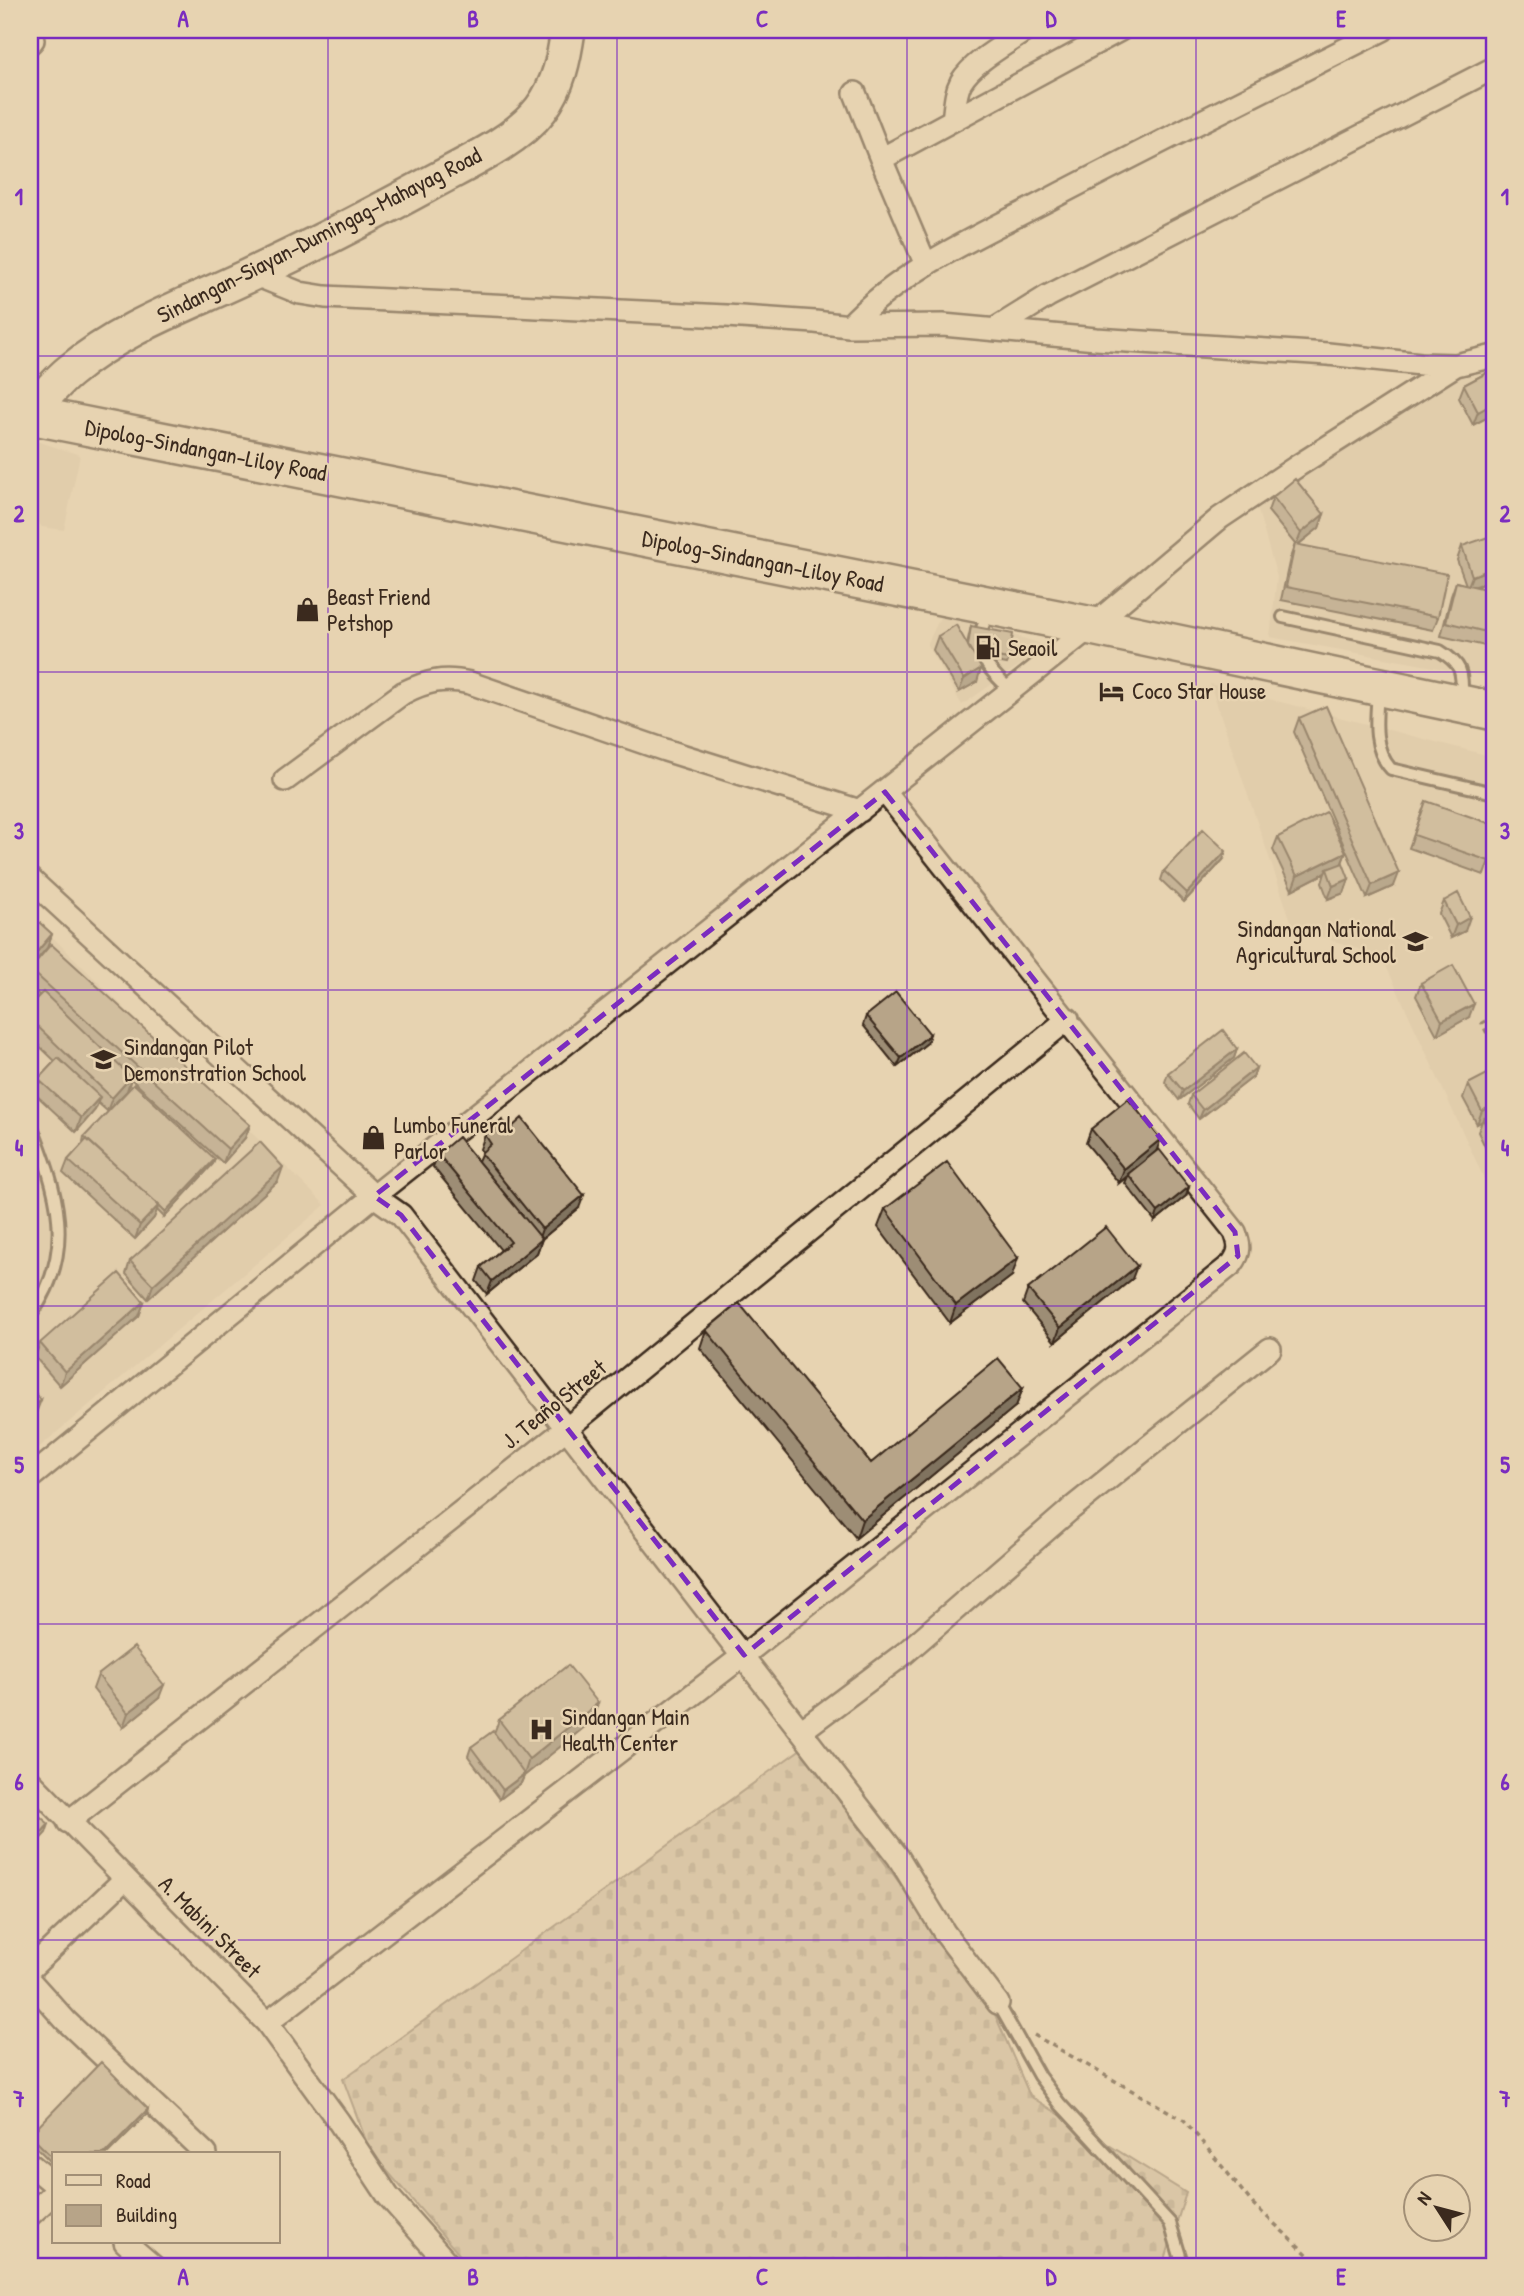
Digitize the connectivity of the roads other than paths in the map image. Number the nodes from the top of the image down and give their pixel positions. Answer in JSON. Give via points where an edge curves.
{"nodes":[{"id":1,"x":568,"y":30,"type":"edge"},
{"id":2,"x":1026,"y":30,"type":"edge"},
{"id":3,"x":1119,"y":30,"type":"edge"},
{"id":4,"x":1383,"y":30,"type":"edge"},
{"id":5,"x":1494,"y":68,"type":"edge"},
{"id":6,"x":855,"y":93,"type":"dead end"},
{"id":7,"x":953,"y":120,"type":"junction"},
{"id":8,"x":881,"y":159,"type":"junction"},
{"id":9,"x":926,"y":265,"type":"junction"},
{"id":10,"x":253,"y":274,"type":"junction"},
{"id":11,"x":849,"y":326,"type":"junction"},
{"id":12,"x":995,"y":329,"type":"junction"},
{"id":13,"x":1494,"y":355,"type":"edge"},
{"id":14,"x":1456,"y":365,"type":"junction"},
{"id":15,"x":30,"y":414,"type":"edge"},
{"id":16,"x":993,"y":607,"type":"junction"},
{"id":17,"x":1283,"y":617,"type":"dead end"},
{"id":18,"x":1092,"y":626,"type":"junction"},
{"id":19,"x":1378,"y":688,"type":"junction"},
{"id":20,"x":1011,"y":691,"type":"junction"},
{"id":21,"x":1478,"y":708,"type":"edge"},
{"id":22,"x":285,"y":780,"type":"dead end"},
{"id":23,"x":885,"y":792,"type":"junction"},
{"id":24,"x":1494,"y":793,"type":"edge"},
{"id":25,"x":860,"y":811,"type":"junction"},
{"id":26,"x":30,"y":879,"type":"edge"},
{"id":27,"x":1068,"y":1019,"type":"junction"},
{"id":28,"x":30,"y":1122,"type":"edge"},
{"id":29,"x":373,"y":1196,"type":"junction"},
{"id":30,"x":30,"y":1316,"type":"edge"},
{"id":31,"x":1270,"y":1349,"type":"dead end"},
{"id":32,"x":566,"y":1429,"type":"junction"},
{"id":33,"x":30,"y":1478,"type":"edge"},
{"id":34,"x":744,"y":1655,"type":"junction"},
{"id":35,"x":801,"y":1731,"type":"junction"},
{"id":36,"x":30,"y":1782,"type":"edge"},
{"id":37,"x":68,"y":1822,"type":"junction"},
{"id":38,"x":125,"y":1879,"type":"junction"},
{"id":39,"x":30,"y":1969,"type":"edge"},
{"id":40,"x":30,"y":1982,"type":"edge"},
{"id":41,"x":1004,"y":2011,"type":"joint"},
{"id":42,"x":267,"y":2023,"type":"junction"},
{"id":43,"x":204,"y":2152,"type":"edge"},
{"id":44,"x":30,"y":2164,"type":"edge"},
{"id":45,"x":52,"y":2182,"type":"edge"},
{"id":46,"x":52,"y":2195,"type":"edge"},
{"id":47,"x":30,"y":2216,"type":"edge"},
{"id":48,"x":127,"y":2244,"type":"edge"},
{"id":49,"x":144,"y":2263,"type":"edge"},
{"id":50,"x":450,"y":2266,"type":"edge"},
{"id":51,"x":1178,"y":2266,"type":"edge"}],
"edges":[{"from":1,"to":10,"type":"main road","name":"Sindangan-Siayan-Dumingag-Mahayag Road","via":[[553,90],[521,128],[449,173]]},
{"from":2,"to":7,"type":"street","via":[[961,82]]},
{"from":3,"to":7,"type":"street"},
{"from":4,"to":9,"type":"street"},
{"from":5,"to":12,"type":"street","via":[[1048,296]]},
{"from":6,"to":8,"type":"street"},
{"from":7,"to":8,"type":"street"},
{"from":8,"to":9,"type":"street"},
{"from":9,"to":11,"type":"street","via":[[866,308]]},
{"from":10,"to":11,"type":"street","via":[[325,298]]},
{"from":10,"to":15,"type":"main road","name":"Sindangan-Siayan-Dumingag-Mahayag Road","via":[[161,314],[105,346],[68,372]]},
{"from":11,"to":12,"type":"street"},
{"from":12,"to":14,"type":"street"},
{"from":13,"to":14,"type":"street"},
{"from":14,"to":18,"type":"street","via":[[1220,518]]},
{"from":15,"to":16,"type":"highway","name":"Dipolog-Sindangan-Liloy Road"},
{"from":16,"to":18,"type":"highway","name":"Dipolog-Sindangan-Liloy Road"},
{"from":16,"to":20,"type":"lane","via":[[981,626],[980,653],[990,671]]},
{"from":17,"to":21,"type":"lane","via":[[1440,651],[1454,659]]},
{"from":18,"to":19,"type":"highway","name":"Dipolog-Sindangan-Liloy Road"},
{"from":18,"to":20,"type":"street"},
{"from":19,"to":21,"type":"highway","name":"Dipolog-Sindangan-Liloy Road"},
{"from":19,"to":24,"type":"lane","via":[[1378,745],[1391,769]]},
{"from":20,"to":23,"type":"street"},
{"from":22,"to":25,"type":"street","via":[[403,693],[423,683],[450,679]]},
{"from":23,"to":25,"type":"street"},
{"from":23,"to":27,"type":"street"},
{"from":25,"to":29,"type":"street"},
{"from":26,"to":29,"type":"street"},
{"from":27,"to":32,"type":"street","name":"J. Teaño Street"},
{"from":27,"to":34,"type":"street","via":[[1235,1232],[1238,1256]]},
{"from":28,"to":30,"type":"lane","via":[[47,1163],[60,1228],[55,1266]]},
{"from":29,"to":32,"type":"street","via":[[401,1215]]},
{"from":29,"to":33,"type":"street"},
{"from":31,"to":35,"type":"street","via":[[1072,1508],[905,1653]]},
{"from":32,"to":34,"type":"street"},
{"from":32,"to":37,"type":"street","name":"J. Teaño Street"},
{"from":34,"to":35,"type":"street"},
{"from":34,"to":42,"type":"street"},
{"from":35,"to":41,"type":"street","via":[[898,1857],[944,1932]]},
{"from":36,"to":37,"type":"street","name":"A. Mabini Street"},
{"from":37,"to":38,"type":"street","name":"A. Mabini Street"},
{"from":38,"to":39,"type":"street"},
{"from":38,"to":42,"type":"street","name":"A. Mabini Street"},
{"from":40,"to":43,"type":"street"},
{"from":41,"to":51,"type":"lane","via":[[1039,2076],[1060,2104],[1170,2223],[1180,2256]]},
{"from":42,"to":50,"type":"street","name":"A. Mabini Street","via":[[388,2196]]},
{"from":44,"to":45,"type":"street"},
{"from":46,"to":47,"type":"street"},
{"from":48,"to":49,"type":"street"}]}
